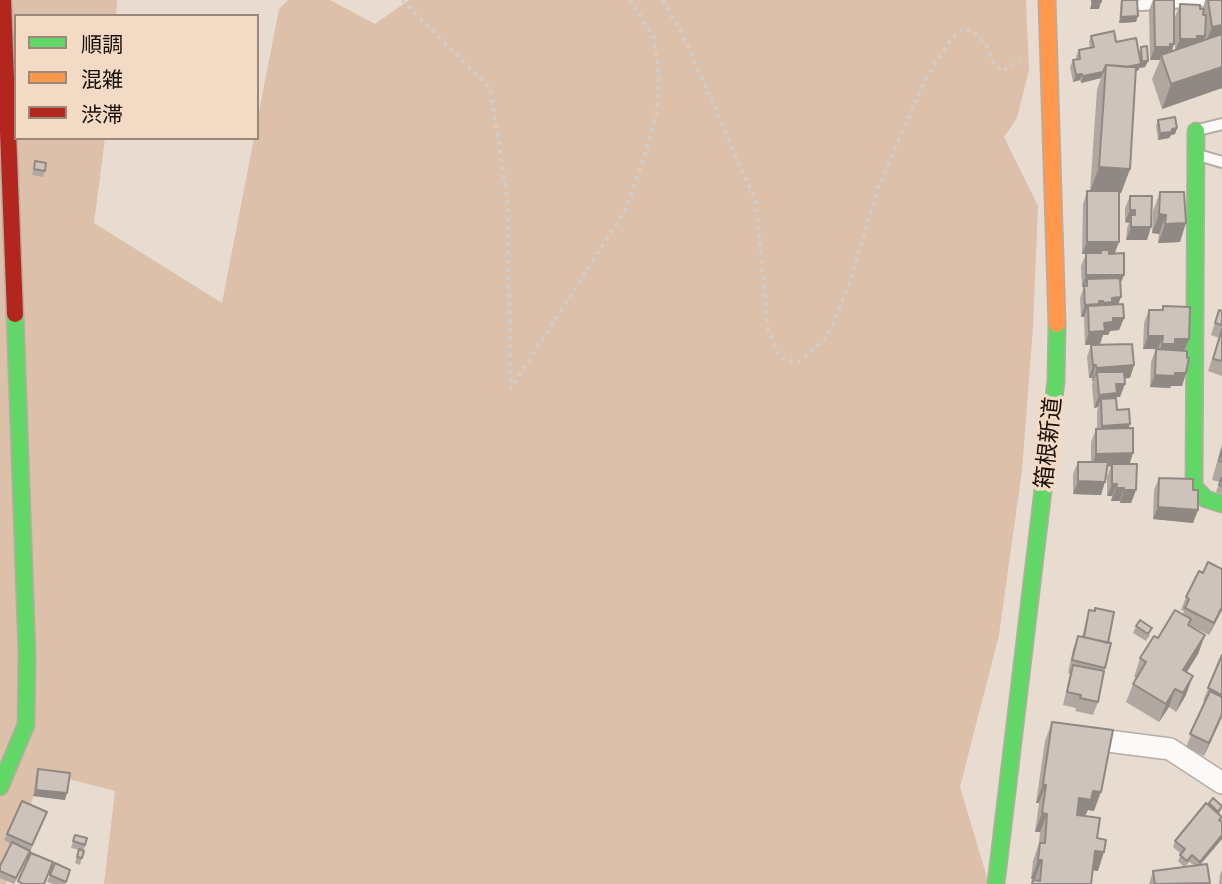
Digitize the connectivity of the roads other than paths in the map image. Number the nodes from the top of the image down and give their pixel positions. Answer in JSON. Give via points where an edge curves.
{"nodes":[{"id":1,"x":3,"y":0,"type":"edge"},
{"id":2,"x":1048,"y":0,"type":"edge"},
{"id":3,"x":1213,"y":0,"type":"edge"},
{"id":4,"x":1141,"y":5,"type":"dead end"},
{"id":5,"x":1222,"y":124,"type":"edge"},
{"id":6,"x":1196,"y":131,"type":"joint"},
{"id":7,"x":1196,"y":154,"type":"junction"},
{"id":8,"x":1222,"y":162,"type":"edge"},
{"id":9,"x":1222,"y":504,"type":"edge"},
{"id":10,"x":1061,"y":736,"type":"edge"},
{"id":11,"x":1222,"y":783,"type":"edge"},
{"id":12,"x":0,"y":787,"type":"edge"},
{"id":13,"x":996,"y":884,"type":"edge"}],
"edges":[{"from":1,"to":12,"type":"main road","via":[[27,655],[26,725]]},
{"from":2,"to":13,"type":"main road","name":"箱根新道","via":[[1056,381]]},
{"from":3,"to":4,"type":"lane"},
{"from":5,"to":6,"type":"lane"},
{"from":6,"to":7,"type":"main road"},
{"from":7,"to":8,"type":"lane"},
{"from":7,"to":9,"type":"main road","via":[[1194,487],[1206,499]]},
{"from":10,"to":11,"type":"street","via":[[1170,749]]}]}
